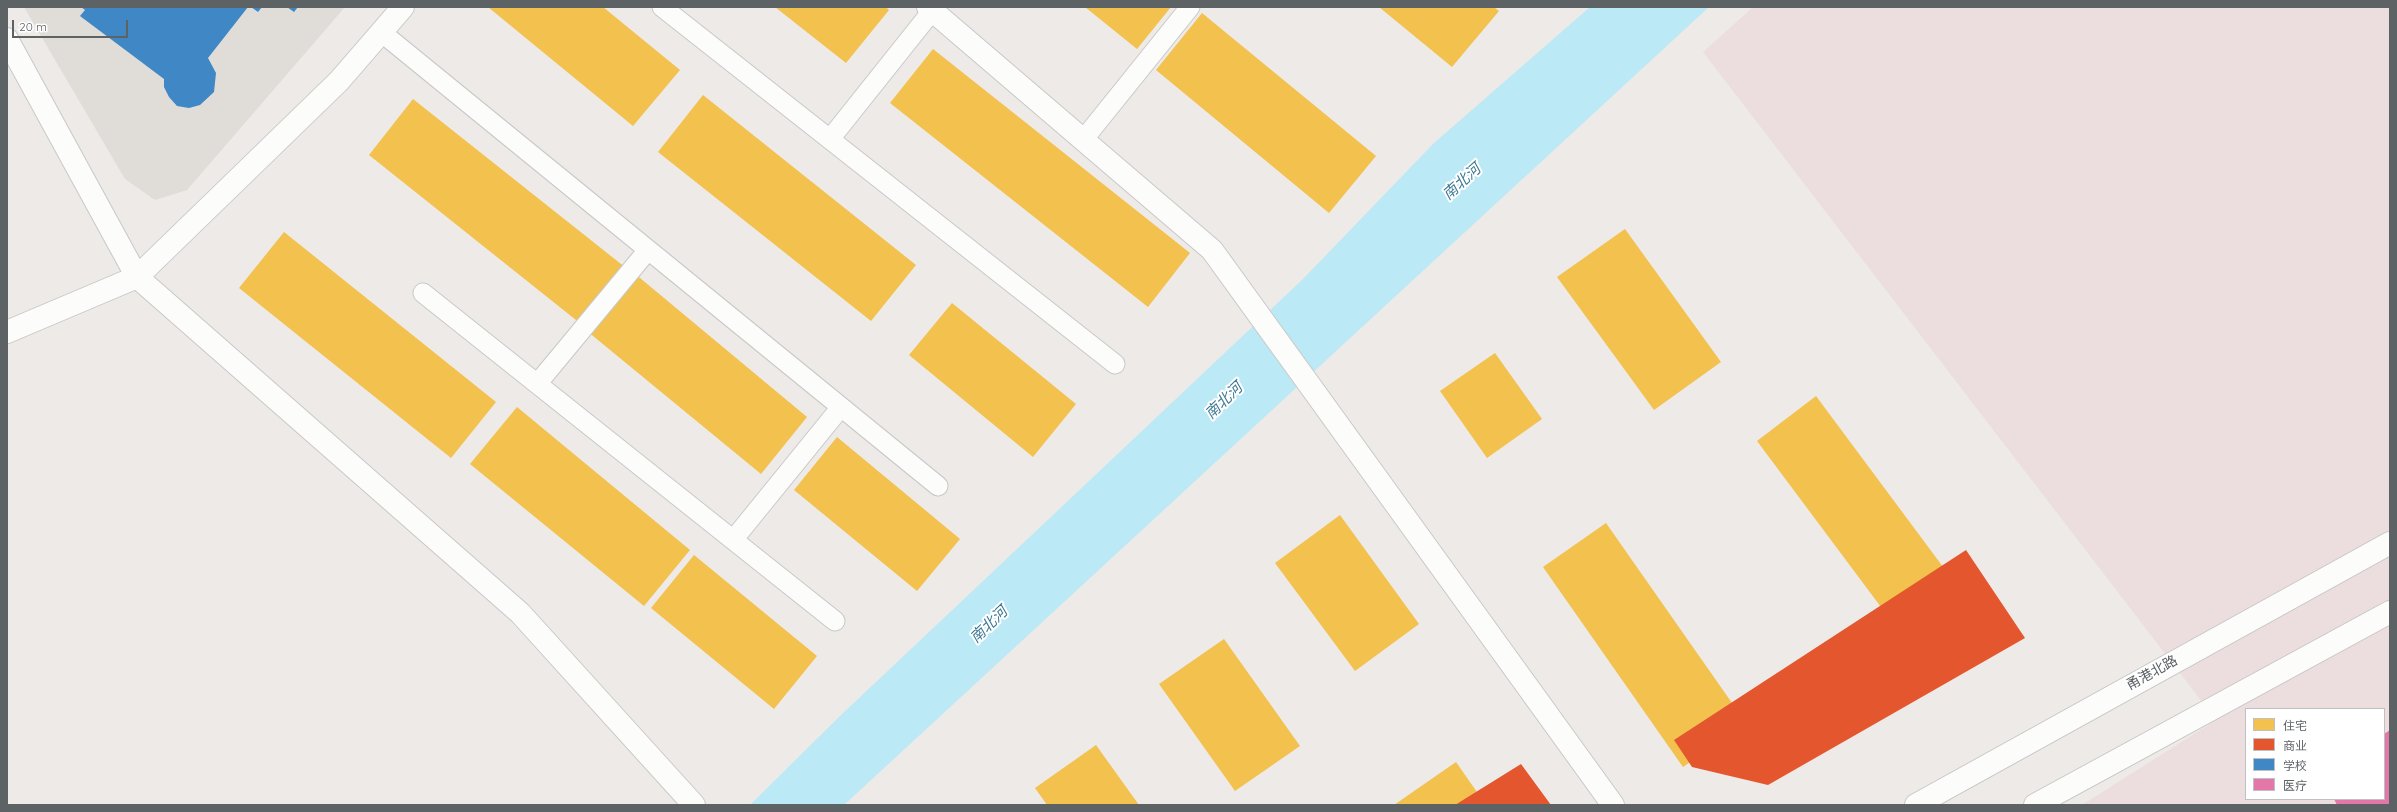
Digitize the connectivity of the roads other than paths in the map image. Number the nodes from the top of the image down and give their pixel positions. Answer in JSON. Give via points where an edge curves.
{"nodes":[{"id":1,"x":403,"y":7,"type":"edge"},
{"id":2,"x":662,"y":7,"type":"edge"},
{"id":3,"x":1190,"y":7,"type":"edge"},
{"id":4,"x":930,"y":9,"type":"edge"},
{"id":5,"x":381,"y":32,"type":"junction"},
{"id":6,"x":7,"y":38,"type":"edge"},
{"id":7,"x":830,"y":139,"type":"junction"},
{"id":8,"x":1083,"y":140,"type":"junction"},
{"id":9,"x":648,"y":250,"type":"junction"},
{"id":10,"x":137,"y":278,"type":"junction"},
{"id":11,"x":423,"y":293,"type":"dead end"},
{"id":12,"x":7,"y":332,"type":"edge"},
{"id":13,"x":1116,"y":364,"type":"dead end"},
{"id":14,"x":537,"y":384,"type":"junction"},
{"id":15,"x":840,"y":407,"type":"junction"},
{"id":16,"x":938,"y":486,"type":"dead end"},
{"id":17,"x":733,"y":540,"type":"junction"},
{"id":18,"x":2390,"y":543,"type":"edge"},
{"id":19,"x":2390,"y":612,"type":"edge"},
{"id":20,"x":835,"y":621,"type":"dead end"},
{"id":21,"x":694,"y":805,"type":"edge"},
{"id":22,"x":1613,"y":805,"type":"edge"},
{"id":23,"x":1916,"y":805,"type":"edge"},
{"id":24,"x":2036,"y":805,"type":"edge"}],
"edges":[{"from":1,"to":5,"type":"street"},
{"from":2,"to":7,"type":"lane"},
{"from":3,"to":8,"type":"lane"},
{"from":4,"to":7,"type":"lane"},
{"from":4,"to":8,"type":"street"},
{"from":5,"to":9,"type":"lane"},
{"from":5,"to":10,"type":"street","via":[[339,81]]},
{"from":6,"to":10,"type":"street"},
{"from":7,"to":13,"type":"lane"},
{"from":8,"to":22,"type":"street","via":[[1212,250]]},
{"from":9,"to":14,"type":"lane"},
{"from":9,"to":15,"type":"lane"},
{"from":10,"to":12,"type":"street"},
{"from":10,"to":21,"type":"street","via":[[520,613]]},
{"from":11,"to":14,"type":"lane"},
{"from":14,"to":17,"type":"lane"},
{"from":15,"to":16,"type":"lane"},
{"from":15,"to":17,"type":"lane"},
{"from":17,"to":20,"type":"lane"},
{"from":18,"to":23,"type":"street","name":"甬港北路"},
{"from":19,"to":24,"type":"street"}]}
